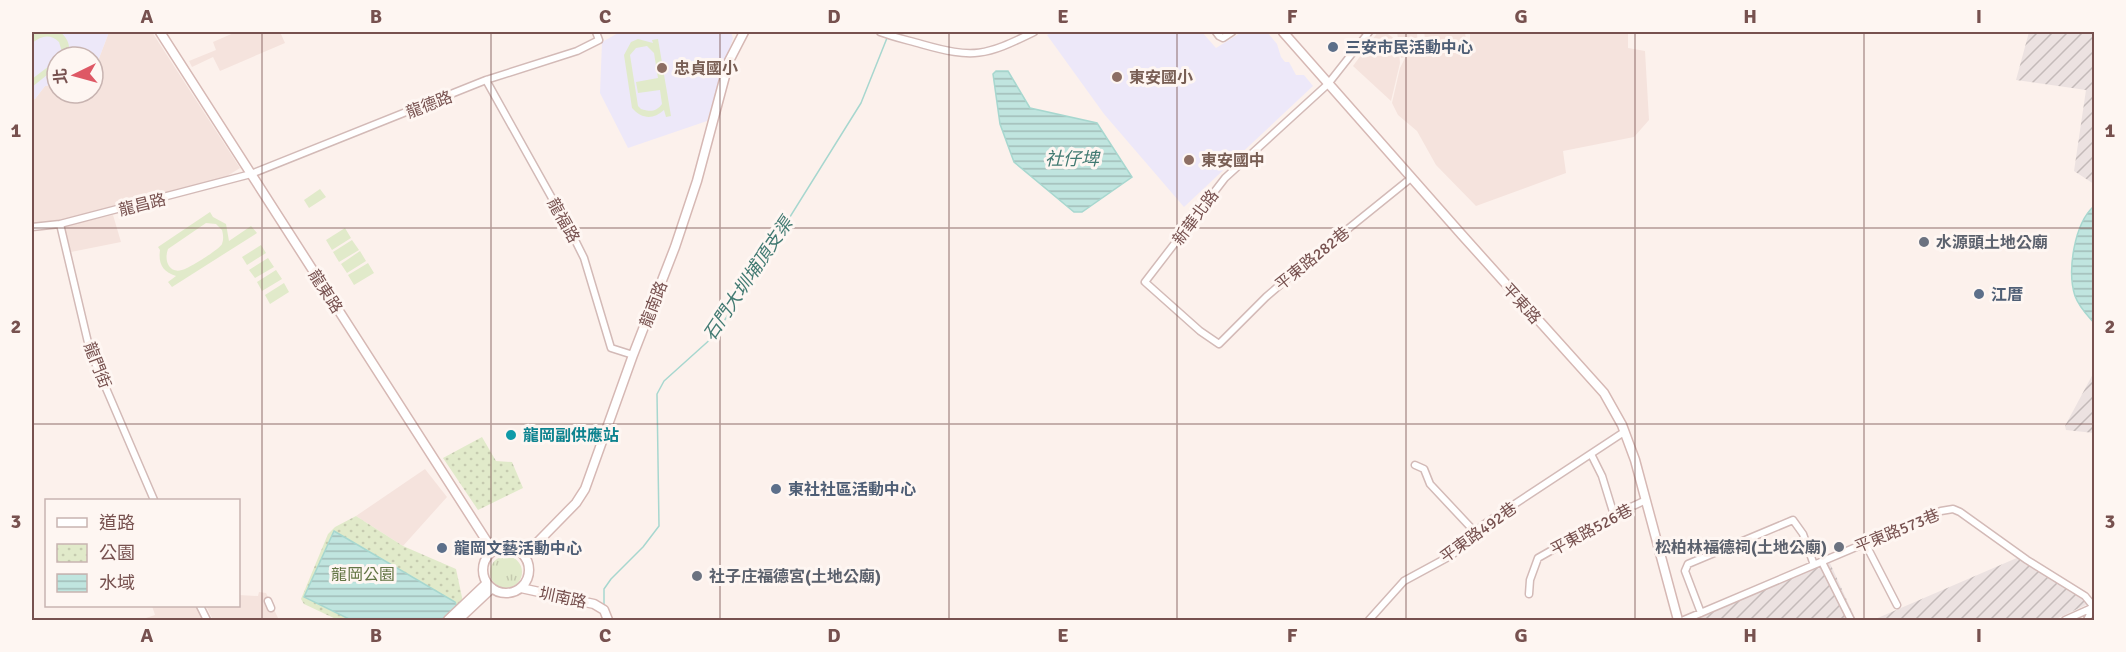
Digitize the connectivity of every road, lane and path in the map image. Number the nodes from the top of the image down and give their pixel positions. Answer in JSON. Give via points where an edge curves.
{"nodes":[{"id":1,"x":160,"y":32,"type":"edge"},
{"id":2,"x":596,"y":32,"type":"edge"},
{"id":3,"x":744,"y":32,"type":"edge"},
{"id":4,"x":1034,"y":32,"type":"edge"},
{"id":5,"x":1216,"y":32,"type":"edge"},
{"id":6,"x":1232,"y":32,"type":"edge"},
{"id":7,"x":1283,"y":32,"type":"edge"},
{"id":8,"x":1369,"y":32,"type":"edge"},
{"id":9,"x":885,"y":33,"type":"edge"},
{"id":10,"x":486,"y":80,"type":"junction"},
{"id":11,"x":1328,"y":84,"type":"junction"},
{"id":12,"x":251,"y":174,"type":"junction"},
{"id":13,"x":1412,"y":178,"type":"junction"},
{"id":14,"x":60,"y":224,"type":"junction"},
{"id":15,"x":32,"y":227,"type":"edge"},
{"id":16,"x":1219,"y":344,"type":"joint"},
{"id":17,"x":633,"y":355,"type":"junction"},
{"id":18,"x":1624,"y":432,"type":"junction"},
{"id":19,"x":1590,"y":454,"type":"junction"},
{"id":20,"x":1415,"y":465,"type":"dead end"},
{"id":21,"x":153,"y":499,"type":"edge"},
{"id":22,"x":1646,"y":500,"type":"junction"},
{"id":23,"x":1614,"y":515,"type":"junction"},
{"id":24,"x":1475,"y":532,"type":"junction"},
{"id":25,"x":1865,"y":543,"type":"junction"},
{"id":26,"x":493,"y":551,"type":"junction"},
{"id":27,"x":524,"y":556,"type":"junction"},
{"id":28,"x":1822,"y":562,"type":"junction"},
{"id":29,"x":1814,"y":565,"type":"junction"},
{"id":30,"x":489,"y":586,"type":"junction"},
{"id":31,"x":521,"y":588,"type":"junction"},
{"id":32,"x":1529,"y":594,"type":"dead end"},
{"id":33,"x":268,"y":601,"type":"dead end"},
{"id":34,"x":1897,"y":605,"type":"dead end"},
{"id":35,"x":2094,"y":606,"type":"edge"},
{"id":36,"x":200,"y":607,"type":"edge"},
{"id":37,"x":271,"y":609,"type":"dead end"},
{"id":38,"x":1701,"y":613,"type":"junction"},
{"id":39,"x":207,"y":621,"type":"edge"},
{"id":40,"x":448,"y":621,"type":"edge"},
{"id":41,"x":458,"y":621,"type":"edge"},
{"id":42,"x":608,"y":621,"type":"edge"},
{"id":43,"x":1369,"y":621,"type":"edge"},
{"id":44,"x":1678,"y":621,"type":"edge"},
{"id":45,"x":1684,"y":621,"type":"edge"},
{"id":46,"x":1851,"y":621,"type":"edge"},
{"id":47,"x":2065,"y":621,"type":"edge"},
{"id":48,"x":2086,"y":621,"type":"edge"}],
"edges":[{"from":1,"to":12,"type":"street","name":"龍東路"},
{"from":2,"to":10,"type":"street","name":"龍德路","via":[[599,40],[577,51]]},
{"from":3,"to":17,"type":"street","name":"龍南路","via":[[729,61],[686,216]]},
{"from":4,"to":9,"type":"street","via":[[989,51],[969,54]]},
{"from":5,"to":6,"type":"street","via":[[1223,38]]},
{"from":7,"to":11,"type":"street","name":"平東路"},
{"from":8,"to":11,"type":"street","name":"新華北路"},
{"from":10,"to":12,"type":"street","name":"龍德路"},
{"from":10,"to":17,"type":"street","name":"龍福路","via":[[584,258],[611,348]]},
{"from":11,"to":13,"type":"street","name":"平東路"},
{"from":11,"to":16,"type":"street","name":"新華北路","via":[[1225,178],[1145,282]]},
{"from":12,"to":14,"type":"street","name":"龍昌路"},
{"from":12,"to":26,"type":"street","name":"龍東路"},
{"from":13,"to":16,"type":"street","name":"平東路282巷","via":[[1280,284]]},
{"from":13,"to":18,"type":"street","name":"平東路","via":[[1604,393]]},
{"from":14,"to":15,"type":"street","name":"龍昌路"},
{"from":14,"to":21,"type":"street","name":"龍門街","via":[[90,351]]},
{"from":17,"to":27,"type":"street","name":"龍南路","via":[[585,489]]},
{"from":18,"to":19,"type":"street","name":"平東路492巷"},
{"from":18,"to":22,"type":"street","name":"平東路"},
{"from":19,"to":23,"type":"street","via":[[1602,476]]},
{"from":19,"to":24,"type":"street","name":"平東路492巷"},
{"from":20,"to":24,"type":"street","via":[[1424,469],[1430,484]]},
{"from":22,"to":23,"type":"street","name":"平東路526巷"},
{"from":22,"to":44,"type":"street","name":"平東路"},
{"from":23,"to":32,"type":"street","name":"平東路526巷","via":[[1538,558]]},
{"from":24,"to":43,"type":"street","name":"平東路492巷","via":[[1452,555],[1404,580]]},
{"from":25,"to":28,"type":"street","name":"平東路573巷"},
{"from":25,"to":34,"type":"street"},
{"from":25,"to":35,"type":"street","name":"平東路573巷","via":[[1953,509],[2085,596]]},
{"from":26,"to":27,"type":"street","via":[[512,548]]},
{"from":26,"to":30,"type":"street","via":[[482,570]]},
{"from":27,"to":31,"type":"street","via":[[529,568]]},
{"from":28,"to":29,"type":"street","name":"平東路573巷"},
{"from":28,"to":46,"type":"street"},
{"from":29,"to":38,"type":"street","name":"平東路573巷"},
{"from":29,"to":38,"type":"street","via":[[1803,534],[1793,520],[1688,564],[1685,570]]},
{"from":30,"to":31,"type":"street","via":[[500,593]]},
{"from":30,"to":40,"type":"street"},
{"from":30,"to":41,"type":"street"},
{"from":31,"to":42,"type":"street","name":"圳南路","via":[[594,604],[603,610]]},
{"from":33,"to":37,"type":"street"},
{"from":35,"to":47,"type":"street"},
{"from":35,"to":48,"type":"street"},
{"from":36,"to":39,"type":"street"},
{"from":38,"to":45,"type":"street","name":"平東路573巷"}]}
